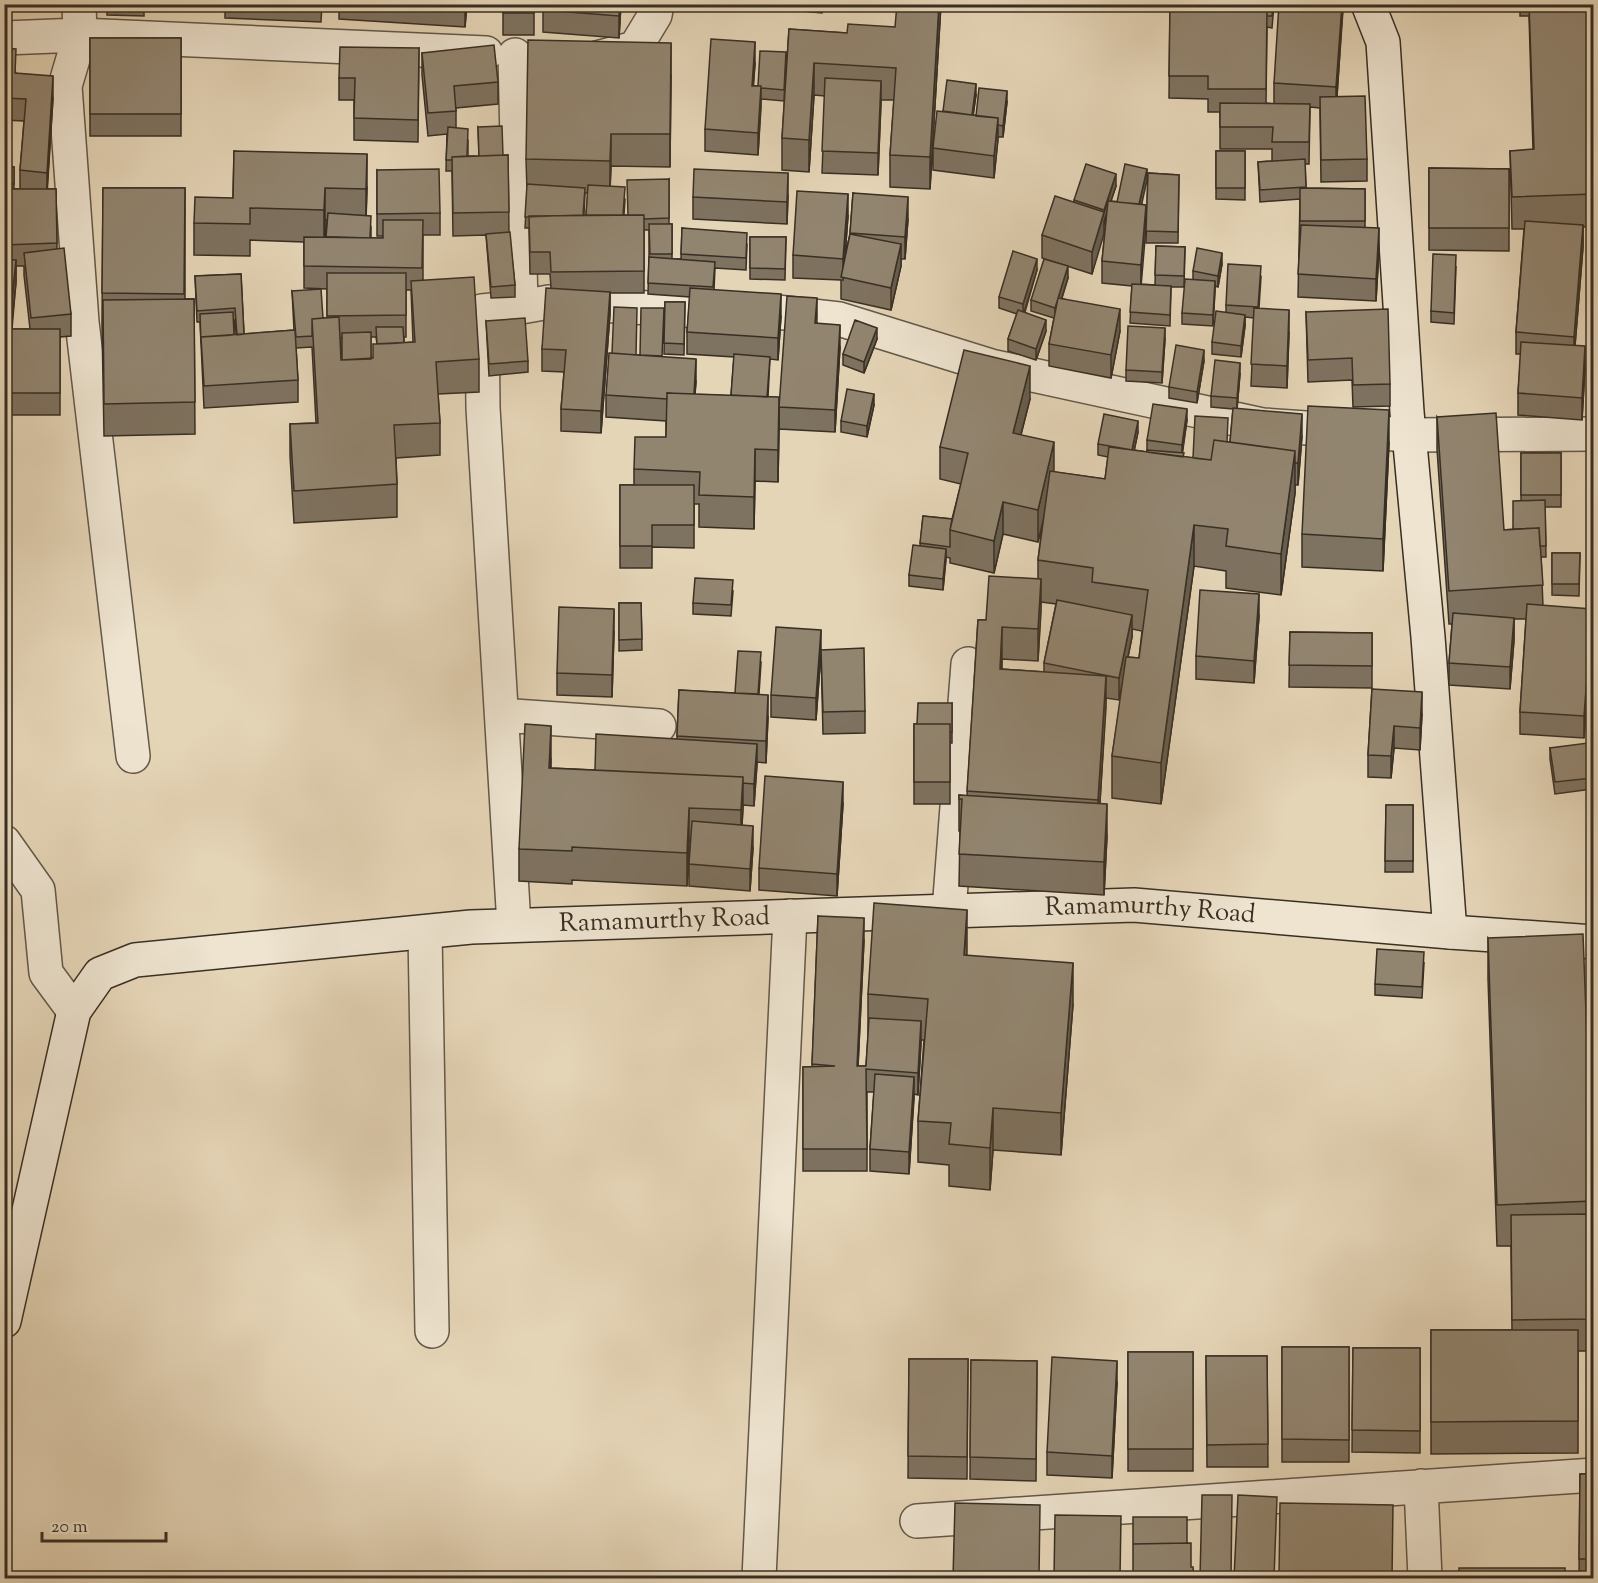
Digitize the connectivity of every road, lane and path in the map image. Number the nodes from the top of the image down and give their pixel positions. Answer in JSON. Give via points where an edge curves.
{"nodes":[{"id":1,"x":657,"y":4,"type":"edge"},
{"id":2,"x":1368,"y":4,"type":"edge"},
{"id":3,"x":80,"y":20,"type":"edge"},
{"id":4,"x":4,"y":38,"type":"edge"},
{"id":5,"x":515,"y":54,"type":"junction"},
{"id":6,"x":521,"y":307,"type":"junction"},
{"id":7,"x":1593,"y":434,"type":"edge"},
{"id":8,"x":1409,"y":435,"type":"junction"},
{"id":9,"x":968,"y":664,"type":"dead end"},
{"id":10,"x":502,"y":715,"type":"junction"},
{"id":11,"x":659,"y":726,"type":"dead end"},
{"id":12,"x":133,"y":756,"type":"dead end"},
{"id":13,"x":4,"y":842,"type":"edge"},
{"id":14,"x":949,"y":910,"type":"junction"},
{"id":15,"x":790,"y":916,"type":"junction"},
{"id":16,"x":514,"y":925,"type":"junction"},
{"id":17,"x":425,"y":932,"type":"junction"},
{"id":18,"x":1450,"y":932,"type":"junction"},
{"id":19,"x":1593,"y":942,"type":"edge"},
{"id":20,"x":74,"y":1011,"type":"junction"},
{"id":21,"x":4,"y":1321,"type":"edge"},
{"id":22,"x":432,"y":1331,"type":"dead end"},
{"id":23,"x":1593,"y":1475,"type":"edge"},
{"id":24,"x":1421,"y":1486,"type":"junction"},
{"id":25,"x":917,"y":1521,"type":"dead end"},
{"id":26,"x":759,"y":1578,"type":"edge"},
{"id":27,"x":1425,"y":1578,"type":"edge"}],
"edges":[{"from":1,"to":5,"type":"street","via":[[655,15],[635,48],[595,58]]},
{"from":2,"to":8,"type":"street","via":[[1383,42]]},
{"from":3,"to":4,"type":"street"},
{"from":3,"to":5,"type":"street"},
{"from":3,"to":12,"type":"street","via":[[65,86],[76,240],[82,322]]},
{"from":5,"to":6,"type":"street"},
{"from":6,"to":8,"type":"street","via":[[549,303],[768,311],[839,319],[991,366],[1263,425]]},
{"from":6,"to":10,"type":"street","via":[[482,311],[483,408]]},
{"from":7,"to":8,"type":"street"},
{"from":8,"to":18,"type":"street"},
{"from":9,"to":14,"type":"street"},
{"from":10,"to":11,"type":"street"},
{"from":10,"to":16,"type":"street"},
{"from":13,"to":20,"type":"street","via":[[38,890],[46,973]]},
{"from":14,"to":15,"type":"street","name":"Ramamurthy Road"},
{"from":14,"to":18,"type":"street","name":"Ramamurthy Road","via":[[1134,905]]},
{"from":15,"to":16,"type":"street","name":"Ramamurthy Road"},
{"from":15,"to":26,"type":"street"},
{"from":16,"to":17,"type":"street","name":"Ramamurthy Road"},
{"from":17,"to":20,"type":"street","name":"Ramamurthy Road","via":[[135,960],[100,974]]},
{"from":17,"to":22,"type":"street"},
{"from":18,"to":19,"type":"street","name":"Ramamurthy Road"},
{"from":20,"to":21,"type":"street","name":"Ramamurthy Road"},
{"from":23,"to":24,"type":"street"},
{"from":24,"to":25,"type":"street"},
{"from":24,"to":27,"type":"street"}]}
